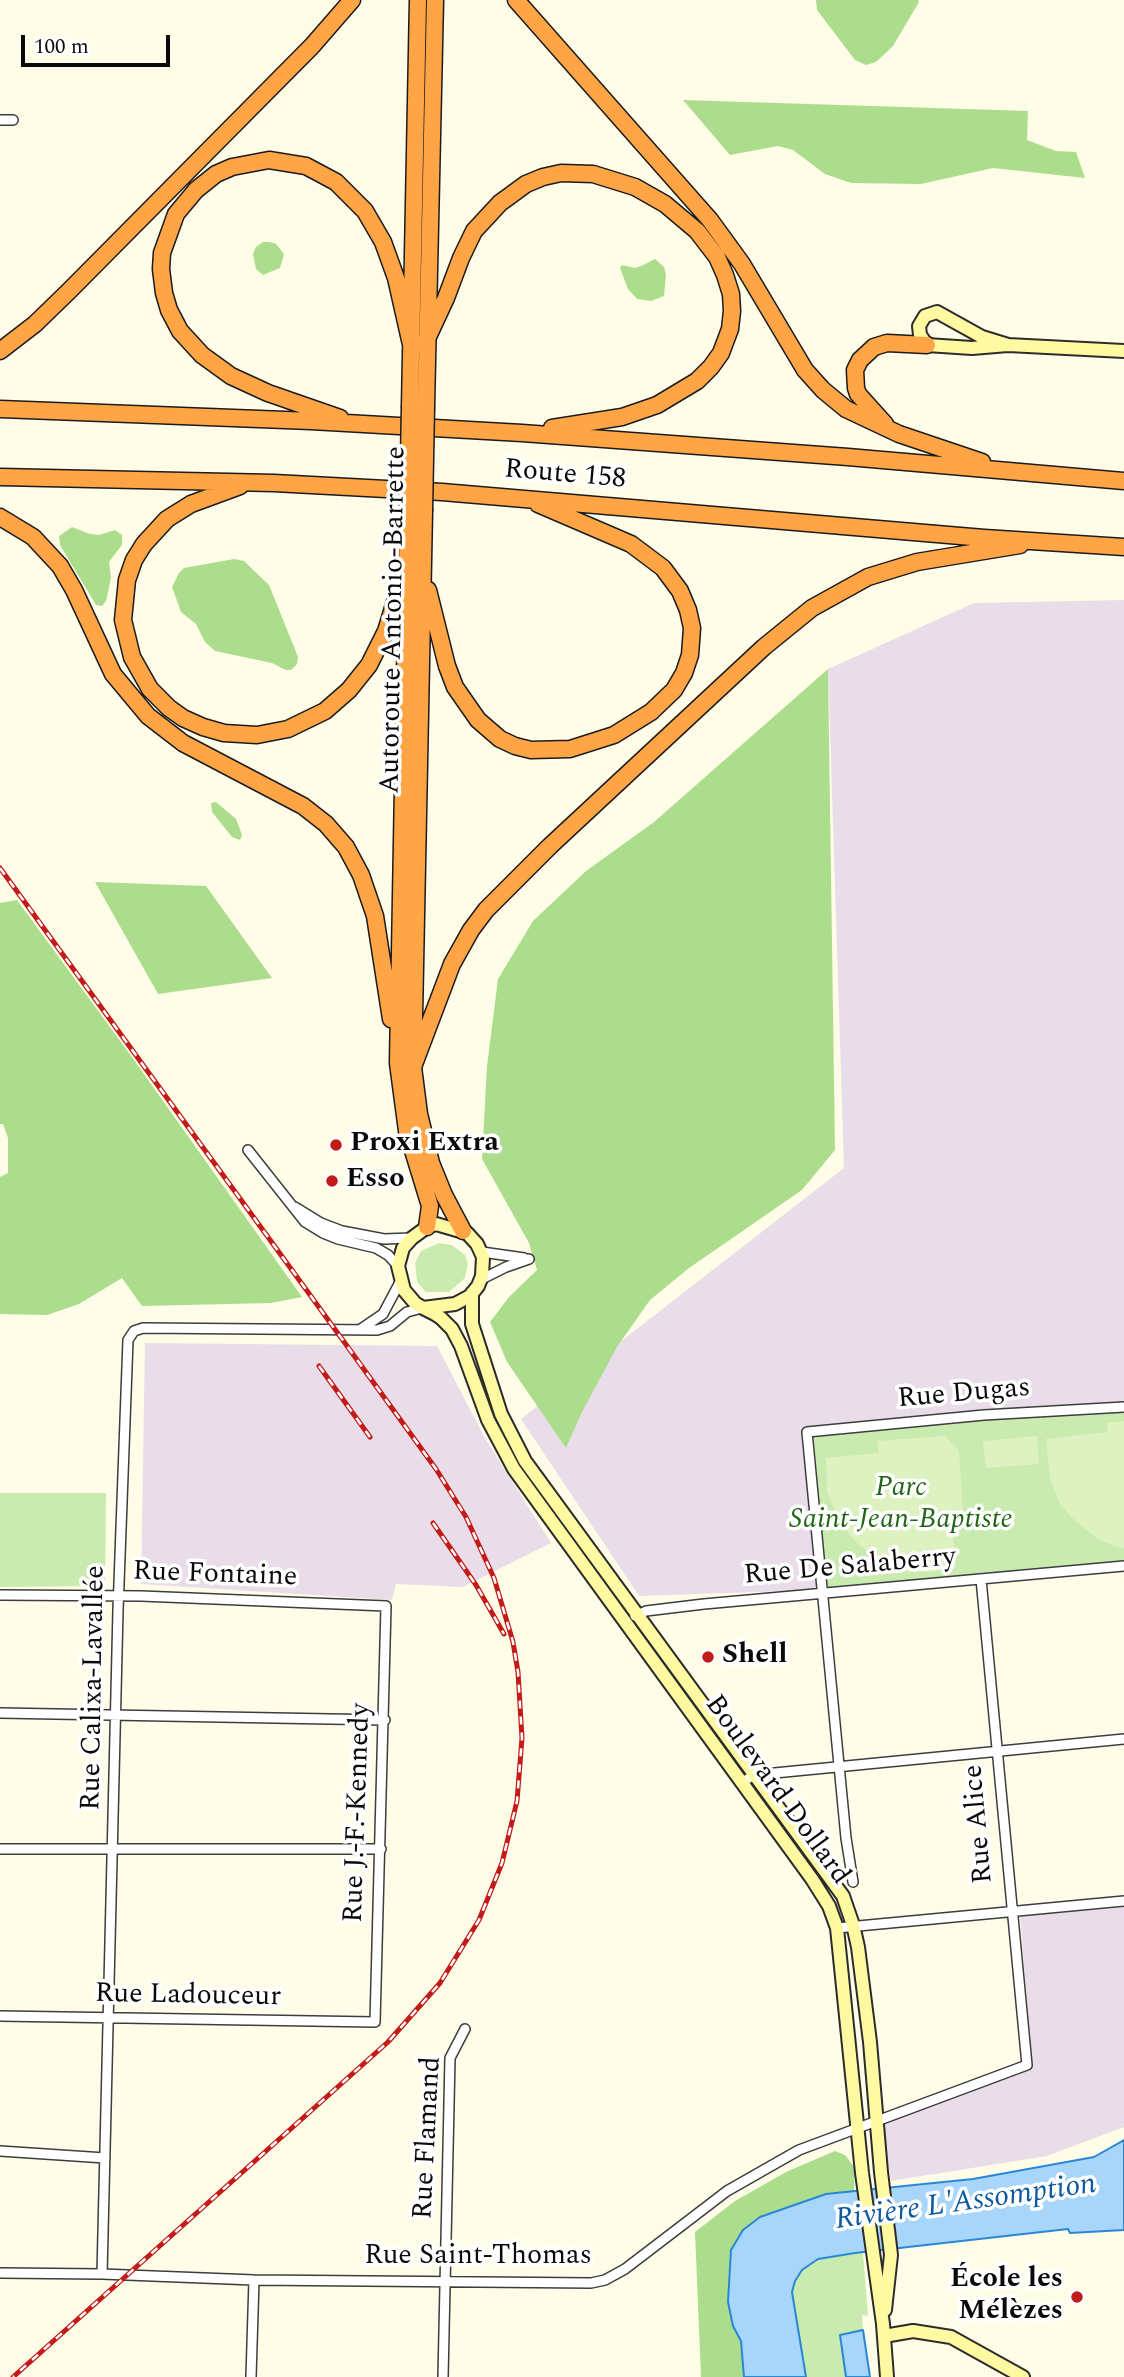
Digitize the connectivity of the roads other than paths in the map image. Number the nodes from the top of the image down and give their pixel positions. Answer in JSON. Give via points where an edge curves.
{"nodes":[{"id":1,"x":352,"y":0,"type":"edge"},
{"id":2,"x":418,"y":0,"type":"edge"},
{"id":3,"x":435,"y":0,"type":"edge"},
{"id":4,"x":516,"y":0,"type":"edge"},
{"id":5,"x":0,"y":120,"type":"edge"},
{"id":6,"x":13,"y":120,"type":"dead end"},
{"id":7,"x":419,"y":345,"type":"junction"},
{"id":8,"x":927,"y":345,"type":"junction"},
{"id":9,"x":1008,"y":345,"type":"junction"},
{"id":10,"x":0,"y":351,"type":"edge"},
{"id":11,"x":1124,"y":351,"type":"edge"},
{"id":12,"x":0,"y":409,"type":"edge"},
{"id":13,"x":355,"y":424,"type":"junction"},
{"id":14,"x":889,"y":429,"type":"junction"},
{"id":15,"x":522,"y":433,"type":"junction"},
{"id":16,"x":1008,"y":471,"type":"junction"},
{"id":17,"x":0,"y":477,"type":"edge"},
{"id":18,"x":1124,"y":481,"type":"edge"},
{"id":19,"x":252,"y":482,"type":"junction"},
{"id":20,"x":526,"y":499,"type":"junction"},
{"id":21,"x":416,"y":511,"type":"junction"},
{"id":22,"x":0,"y":517,"type":"edge"},
{"id":23,"x":1040,"y":541,"type":"junction"},
{"id":24,"x":1124,"y":547,"type":"edge"},
{"id":25,"x":407,"y":563,"type":"junction"},
{"id":26,"x":423,"y":571,"type":"junction"},
{"id":27,"x":405,"y":1065,"type":"junction"},
{"id":28,"x":248,"y":1150,"type":"dead end"},
{"id":29,"x":286,"y":1200,"type":"junction"},
{"id":30,"x":427,"y":1227,"type":"junction"},
{"id":31,"x":463,"y":1231,"type":"junction"},
{"id":32,"x":412,"y":1238,"type":"junction"},
{"id":33,"x":482,"y":1252,"type":"junction"},
{"id":34,"x":398,"y":1266,"type":"junction"},
{"id":35,"x":482,"y":1279,"type":"junction"},
{"id":36,"x":400,"y":1282,"type":"junction"},
{"id":37,"x":472,"y":1293,"type":"junction"},
{"id":38,"x":423,"y":1308,"type":"junction"},
{"id":39,"x":359,"y":1329,"type":"junction"},
{"id":40,"x":1124,"y":1407,"type":"edge"},
{"id":41,"x":1124,"y":1566,"type":"edge"},
{"id":42,"x":981,"y":1579,"type":"junction"},
{"id":43,"x":823,"y":1593,"type":"junction"},
{"id":44,"x":0,"y":1595,"type":"edge"},
{"id":45,"x":119,"y":1595,"type":"junction"},
{"id":46,"x":386,"y":1606,"type":"joint"},
{"id":47,"x":636,"y":1615,"type":"junction"},
{"id":48,"x":625,"y":1623,"type":"junction"},
{"id":49,"x":0,"y":1713,"type":"edge"},
{"id":50,"x":116,"y":1714,"type":"junction"},
{"id":51,"x":385,"y":1720,"type":"junction"},
{"id":52,"x":1124,"y":1739,"type":"edge"},
{"id":53,"x":996,"y":1751,"type":"junction"},
{"id":54,"x":839,"y":1766,"type":"junction"},
{"id":55,"x":754,"y":1774,"type":"junction"},
{"id":56,"x":741,"y":1783,"type":"junction"},
{"id":57,"x":0,"y":1849,"type":"edge"},
{"id":58,"x":114,"y":1849,"type":"junction"},
{"id":59,"x":381,"y":1849,"type":"junction"},
{"id":60,"x":853,"y":1882,"type":"dead end"},
{"id":61,"x":1124,"y":1901,"type":"edge"},
{"id":62,"x":1012,"y":1911,"type":"junction"},
{"id":63,"x":853,"y":1925,"type":"junction"},
{"id":64,"x":837,"y":1928,"type":"junction"},
{"id":65,"x":0,"y":2017,"type":"edge"},
{"id":66,"x":109,"y":2018,"type":"junction"},
{"id":67,"x":375,"y":2022,"type":"joint"},
{"id":68,"x":465,"y":2029,"type":"dead end"},
{"id":69,"x":1027,"y":2065,"type":"joint"},
{"id":70,"x":878,"y":2121,"type":"junction"},
{"id":71,"x":858,"y":2129,"type":"junction"},
{"id":72,"x":0,"y":2151,"type":"edge"},
{"id":73,"x":105,"y":2158,"type":"junction"},
{"id":74,"x":0,"y":2273,"type":"edge"},
{"id":75,"x":102,"y":2274,"type":"junction"},
{"id":76,"x":254,"y":2280,"type":"junction"},
{"id":77,"x":444,"y":2282,"type":"junction"},
{"id":78,"x":883,"y":2330,"type":"junction"},
{"id":79,"x":1018,"y":2376,"type":"edge"},
{"id":80,"x":251,"y":2377,"type":"edge"},
{"id":81,"x":443,"y":2377,"type":"edge"},
{"id":82,"x":887,"y":2377,"type":"edge"}],
"edges":[{"from":1,"to":10,"type":"highway","via":[[69,291]]},
{"from":2,"to":7,"type":"highway","name":"Autoroute Antonio-Barrette"},
{"from":3,"to":7,"type":"highway","name":"Autoroute Antonio-Barrette"},
{"from":4,"to":14,"type":"highway","via":[[720,232],[816,383],[846,410]]},
{"from":5,"to":6,"type":"street"},
{"from":7,"to":13,"type":"highway","via":[[379,233],[359,203],[328,177],[279,160],[241,164],[209,178],[180,206],[163,244],[161,269],[166,301],[184,336],[231,376]]},
{"from":7,"to":15,"type":"highway","via":[[446,298],[474,232],[500,203],[534,181],[571,173],[614,179],[656,197],[690,223],[717,257],[731,294],[730,329],[711,368],[683,392],[646,410]]},
{"from":7,"to":21,"type":"highway","name":"Autoroute Antonio-Barrette","bridge":true},
{"from":8,"to":9,"type":"main road"},
{"from":8,"to":9,"type":"main road","via":[[919,326],[925,316],[937,312],[982,337]]},
{"from":8,"to":14,"type":"highway","via":[[880,345],[868,351],[857,366],[859,394]]},
{"from":9,"to":11,"type":"main road"},
{"from":12,"to":13,"type":"highway","name":"Route 158"},
{"from":13,"to":15,"type":"highway","name":"Route 158"},
{"from":14,"to":16,"type":"highway"},
{"from":15,"to":16,"type":"highway","name":"Route 158"},
{"from":16,"to":18,"type":"highway","name":"Route 158"},
{"from":17,"to":19,"type":"highway","name":"Route 158"},
{"from":19,"to":20,"type":"highway","name":"Route 158"},
{"from":19,"to":25,"type":"highway","via":[[198,500],[167,519],[138,553],[125,590],[124,629],[135,666],[162,701],[193,723],[224,733],[267,733],[288,729],[333,705],[356,683],[374,656]]},
{"from":20,"to":23,"type":"highway","name":"Route 158"},
{"from":20,"to":26,"type":"highway","via":[[631,544],[663,568],[680,592],[692,628],[688,664],[674,690],[643,719],[603,740],[570,749],[531,750],[500,739],[478,720],[456,687]]},
{"from":21,"to":25,"type":"highway","name":"Autoroute Antonio-Barrette"},
{"from":21,"to":26,"type":"highway","name":"Autoroute Antonio-Barrette"},
{"from":22,"to":27,"type":"highway","via":[[33,537],[60,566],[113,674],[148,716],[183,743],[303,806],[346,847],[375,916]]},
{"from":23,"to":24,"type":"highway","name":"Route 158"},
{"from":23,"to":27,"type":"highway","via":[[878,573],[833,595],[783,631],[486,910],[452,964]]},
{"from":25,"to":27,"type":"highway","name":"Autoroute Antonio-Barrette"},
{"from":26,"to":27,"type":"highway","name":"Autoroute Antonio-Barrette"},
{"from":27,"to":30,"type":"highway","name":"Autoroute Antonio-Barrette","via":[[407,1131],[430,1206]]},
{"from":27,"to":31,"type":"highway","name":"Autoroute Antonio-Barrette","via":[[431,1163]]},
{"from":28,"to":29,"type":"street"},
{"from":29,"to":32,"type":"street","via":[[342,1231],[384,1239]]},
{"from":29,"to":34,"type":"street","via":[[316,1230],[376,1248]]},
{"from":30,"to":31,"type":"main road","via":[[446,1225]]},
{"from":30,"to":32,"type":"main road"},
{"from":31,"to":33,"type":"main road"},
{"from":32,"to":34,"type":"main road"},
{"from":33,"to":35,"type":"main road"},
{"from":33,"to":35,"type":"street","via":[[529,1259]]},
{"from":34,"to":36,"type":"main road"},
{"from":35,"to":37,"type":"main road"},
{"from":36,"to":38,"type":"main road","via":[[408,1297]]},
{"from":36,"to":39,"type":"street","via":[[383,1314]]},
{"from":37,"to":38,"type":"main road","via":[[455,1304]]},
{"from":37,"to":47,"type":"main road","name":"Boulevard Dollard","via":[[472,1324],[510,1433],[536,1477]]},
{"from":38,"to":39,"type":"street","name":"Rue Calixa-Lavallée","via":[[407,1312],[387,1328]]},
{"from":38,"to":48,"type":"main road","name":"Boulevard Dollard","via":[[456,1334],[485,1413],[508,1458]]},
{"from":39,"to":45,"type":"street","name":"Rue Calixa-Lavallée","via":[[143,1328],[132,1332],[127,1343]]},
{"from":40,"to":43,"type":"street","name":"Rue Dugas","via":[[807,1432]]},
{"from":41,"to":42,"type":"street","name":"Rue De Salaberry"},
{"from":42,"to":43,"type":"street","name":"Rue De Salaberry"},
{"from":42,"to":53,"type":"street","name":"Rue Alice"},
{"from":43,"to":47,"type":"street","name":"Rue De Salaberry"},
{"from":43,"to":54,"type":"street"},
{"from":44,"to":45,"type":"street","name":"Rue Fontaine"},
{"from":45,"to":46,"type":"street","name":"Rue Fontaine"},
{"from":45,"to":50,"type":"street","name":"Rue Calixa-Lavallée"},
{"from":46,"to":51,"type":"street","name":"Rue J.-F.-Kennedy"},
{"from":47,"to":48,"type":"street","name":"Rue De Salaberry"},
{"from":47,"to":55,"type":"main road","name":"Boulevard Dollard"},
{"from":48,"to":56,"type":"main road","name":"Boulevard Dollard"},
{"from":49,"to":50,"type":"street"},
{"from":50,"to":51,"type":"street"},
{"from":50,"to":58,"type":"street","name":"Rue Calixa-Lavallée"},
{"from":51,"to":59,"type":"street","name":"Rue J.-F.-Kennedy"},
{"from":52,"to":53,"type":"street"},
{"from":53,"to":54,"type":"street"},
{"from":53,"to":62,"type":"street","name":"Rue Alice"},
{"from":54,"to":55,"type":"street"},
{"from":54,"to":60,"type":"street"},
{"from":55,"to":56,"type":"street"},
{"from":55,"to":63,"type":"main road","name":"Boulevard Dollard","via":[[843,1895]]},
{"from":56,"to":64,"type":"main road","name":"Boulevard Dollard","via":[[812,1879]]},
{"from":57,"to":58,"type":"street"},
{"from":58,"to":59,"type":"street"},
{"from":58,"to":66,"type":"street","name":"Rue Calixa-Lavallée"},
{"from":59,"to":67,"type":"street","name":"Rue J.-F.-Kennedy"},
{"from":61,"to":62,"type":"street"},
{"from":62,"to":63,"type":"street"},
{"from":62,"to":69,"type":"street","name":"Rue Alice"},
{"from":63,"to":64,"type":"street"},
{"from":63,"to":70,"type":"main road","name":"Boulevard Dollard"},
{"from":64,"to":71,"type":"main road","name":"Boulevard Dollard"},
{"from":65,"to":66,"type":"street","name":"Rue Ladouceur"},
{"from":66,"to":67,"type":"street","name":"Rue Ladouceur"},
{"from":66,"to":73,"type":"street","name":"Rue Calixa-Lavallée"},
{"from":68,"to":77,"type":"street","name":"Rue Flamand","via":[[450,2058]]},
{"from":69,"to":70,"type":"street","name":"Rue Saint-Thomas"},
{"from":70,"to":71,"type":"street","name":"Rue Saint-Thomas"},
{"from":70,"to":78,"type":"main road","name":"Boulevard Dollard","via":[[891,2255]]},
{"from":71,"to":77,"type":"street","name":"Rue Saint-Thomas","via":[[799,2150],[727,2191],[606,2280]]},
{"from":71,"to":78,"type":"main road","name":"Boulevard Dollard"},
{"from":72,"to":73,"type":"street"},
{"from":73,"to":75,"type":"street","name":"Rue Calixa-Lavallée"},
{"from":74,"to":75,"type":"street","name":"Rue Saint-Thomas"},
{"from":75,"to":76,"type":"street","name":"Rue Saint-Thomas"},
{"from":76,"to":77,"type":"street","name":"Rue Saint-Thomas"},
{"from":76,"to":80,"type":"street"},
{"from":77,"to":81,"type":"street","name":"Rue Flamand"},
{"from":78,"to":79,"type":"main road","via":[[951,2337]]},
{"from":78,"to":82,"type":"main road"}]}
